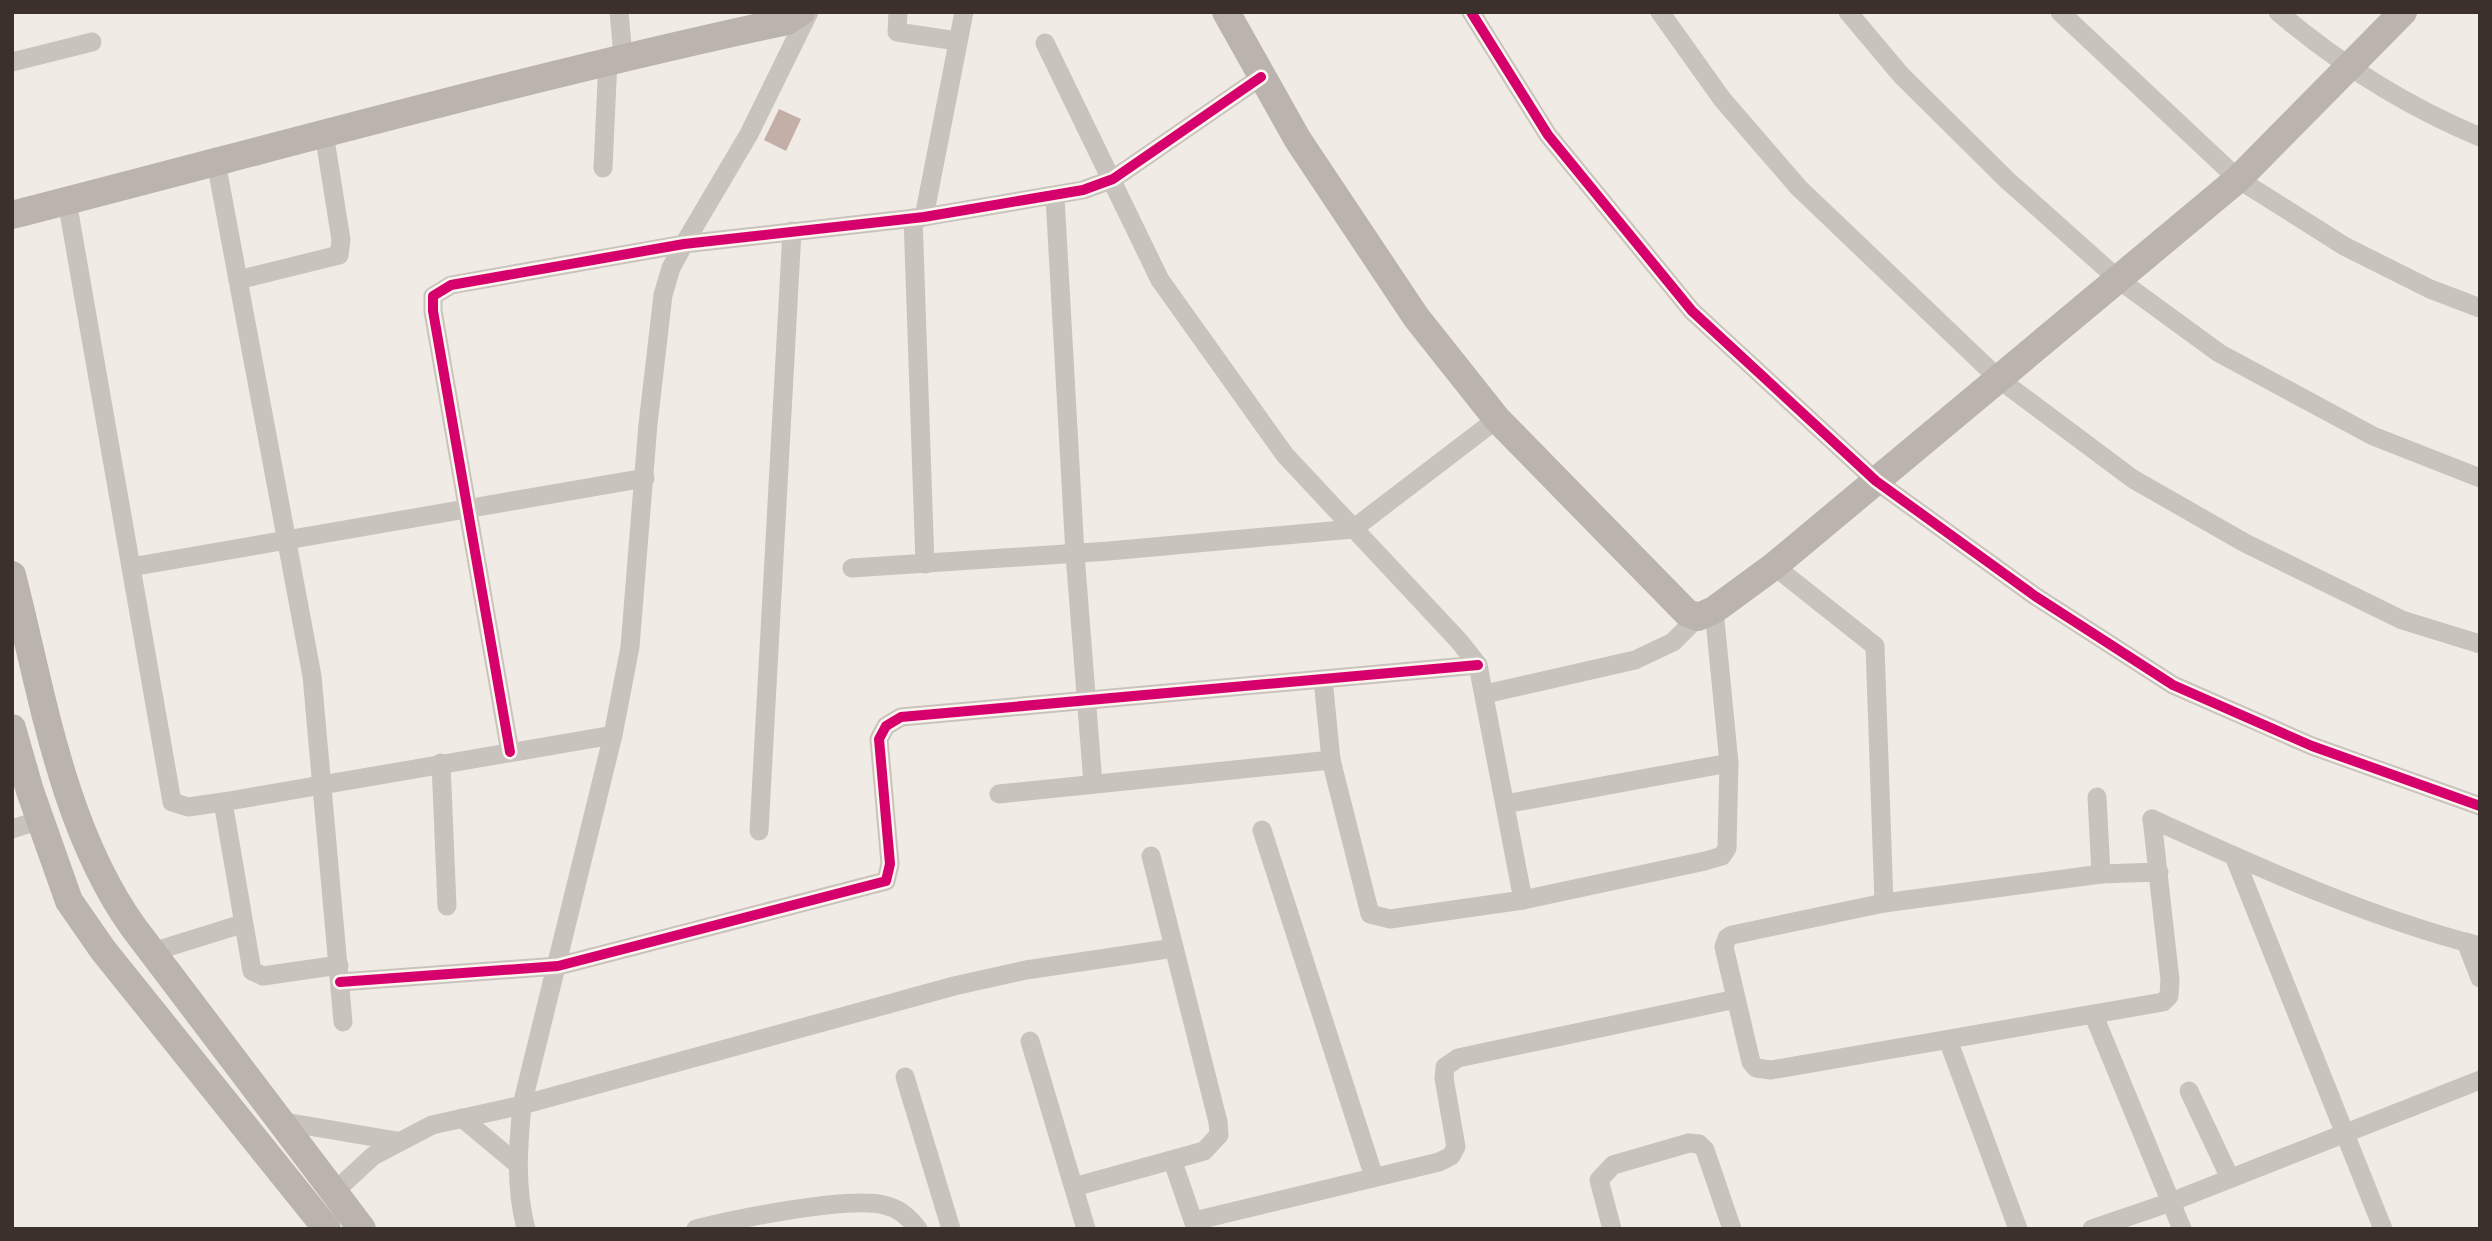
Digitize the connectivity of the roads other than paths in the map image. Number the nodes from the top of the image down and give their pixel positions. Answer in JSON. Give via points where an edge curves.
{"nodes":[{"id":1,"x":619,"y":12,"type":"edge"},
{"id":2,"x":801,"y":12,"type":"edge"},
{"id":3,"x":809,"y":12,"type":"edge"},
{"id":4,"x":898,"y":12,"type":"edge"},
{"id":5,"x":964,"y":12,"type":"edge"},
{"id":6,"x":1226,"y":12,"type":"edge"},
{"id":7,"x":1471,"y":12,"type":"edge"},
{"id":8,"x":1660,"y":12,"type":"edge"},
{"id":9,"x":1848,"y":12,"type":"edge"},
{"id":10,"x":2060,"y":12,"type":"edge"},
{"id":11,"x":2278,"y":12,"type":"edge"},
{"id":12,"x":2403,"y":12,"type":"edge"},
{"id":13,"x":957,"y":41,"type":"junction"},
{"id":14,"x":92,"y":42,"type":"dead end"},
{"id":15,"x":1045,"y":43,"type":"dead end"},
{"id":16,"x":616,"y":58,"type":"junction"},
{"id":17,"x":12,"y":62,"type":"edge"},
{"id":18,"x":2348,"y":66,"type":"junction"},
{"id":19,"x":1261,"y":77,"type":"junction"},
{"id":20,"x":324,"y":133,"type":"junction"},
{"id":21,"x":2480,"y":137,"type":"edge"},
{"id":22,"x":216,"y":162,"type":"junction"},
{"id":23,"x":603,"y":168,"type":"dead end"},
{"id":24,"x":1113,"y":179,"type":"junction"},
{"id":25,"x":2238,"y":179,"type":"junction"},
{"id":26,"x":1055,"y":197,"type":"junction"},
{"id":27,"x":67,"y":201,"type":"junction"},
{"id":28,"x":12,"y":215,"type":"edge"},
{"id":29,"x":918,"y":217,"type":"junction"},
{"id":30,"x":792,"y":231,"type":"junction"},
{"id":31,"x":684,"y":244,"type":"junction"},
{"id":32,"x":238,"y":280,"type":"junction"},
{"id":33,"x":2119,"y":280,"type":"junction"},
{"id":34,"x":2480,"y":308,"type":"edge"},
{"id":35,"x":1999,"y":379,"type":"junction"},
{"id":36,"x":1497,"y":419,"type":"junction"},
{"id":37,"x":645,"y":478,"type":"junction"},
{"id":38,"x":2480,"y":478,"type":"edge"},
{"id":39,"x":1876,"y":481,"type":"junction"},
{"id":40,"x":466,"y":509,"type":"junction"},
{"id":41,"x":1353,"y":529,"type":"junction"},
{"id":42,"x":288,"y":540,"type":"junction"},
{"id":43,"x":1075,"y":554,"type":"junction"},
{"id":44,"x":925,"y":564,"type":"junction"},
{"id":45,"x":1774,"y":566,"type":"junction"},
{"id":46,"x":131,"y":567,"type":"junction"},
{"id":47,"x":852,"y":568,"type":"dead end"},
{"id":48,"x":12,"y":575,"type":"edge"},
{"id":49,"x":1706,"y":614,"type":"junction"},
{"id":50,"x":2480,"y":644,"type":"edge"},
{"id":51,"x":1478,"y":665,"type":"junction"},
{"id":52,"x":1322,"y":679,"type":"junction"},
{"id":53,"x":1485,"y":694,"type":"junction"},
{"id":54,"x":1087,"y":701,"type":"junction"},
{"id":55,"x":12,"y":727,"type":"edge"},
{"id":56,"x":613,"y":735,"type":"junction"},
{"id":57,"x":510,"y":752,"type":"junction"},
{"id":58,"x":1331,"y":760,"type":"junction"},
{"id":59,"x":442,"y":763,"type":"junction"},
{"id":60,"x":1729,"y":763,"type":"junction"},
{"id":61,"x":322,"y":783,"type":"junction"},
{"id":62,"x":1093,"y":785,"type":"junction"},
{"id":63,"x":999,"y":794,"type":"dead end"},
{"id":64,"x":2097,"y":797,"type":"dead end"},
{"id":65,"x":223,"y":802,"type":"junction"},
{"id":66,"x":1505,"y":804,"type":"junction"},
{"id":67,"x":2480,"y":806,"type":"edge"},
{"id":68,"x":40,"y":820,"type":"junction"},
{"id":69,"x":12,"y":829,"type":"edge"},
{"id":70,"x":1262,"y":830,"type":"dead end"},
{"id":71,"x":759,"y":831,"type":"dead end"},
{"id":72,"x":1151,"y":856,"type":"dead end"},
{"id":73,"x":2234,"y":856,"type":"junction"},
{"id":74,"x":2159,"y":872,"type":"junction"},
{"id":75,"x":2101,"y":874,"type":"junction"},
{"id":76,"x":107,"y":887,"type":"junction"},
{"id":77,"x":1523,"y":901,"type":"junction"},
{"id":78,"x":1884,"y":903,"type":"junction"},
{"id":79,"x":447,"y":906,"type":"dead end"},
{"id":80,"x":74,"y":907,"type":"junction"},
{"id":81,"x":242,"y":923,"type":"junction"},
{"id":82,"x":134,"y":928,"type":"junction"},
{"id":83,"x":2473,"y":944,"type":"edge"},
{"id":84,"x":1174,"y":948,"type":"junction"},
{"id":85,"x":103,"y":950,"type":"junction"},
{"id":86,"x":152,"y":952,"type":"junction"},
{"id":87,"x":558,"y":966,"type":"junction"},
{"id":88,"x":340,"y":974,"type":"junction"},
{"id":89,"x":2480,"y":978,"type":"edge"},
{"id":90,"x":1736,"y":999,"type":"junction"},
{"id":91,"x":2094,"y":1016,"type":"junction"},
{"id":92,"x":343,"y":1023,"type":"dead end"},
{"id":93,"x":1948,"y":1040,"type":"junction"},
{"id":94,"x":1030,"y":1041,"type":"dead end"},
{"id":95,"x":905,"y":1077,"type":"dead end"},
{"id":96,"x":2480,"y":1080,"type":"edge"},
{"id":97,"x":2189,"y":1091,"type":"dead end"},
{"id":98,"x":523,"y":1105,"type":"junction"},
{"id":99,"x":462,"y":1118,"type":"junction"},
{"id":100,"x":279,"y":1121,"type":"junction"},
{"id":101,"x":2345,"y":1133,"type":"junction"},
{"id":102,"x":397,"y":1141,"type":"junction"},
{"id":103,"x":1173,"y":1162,"type":"junction"},
{"id":104,"x":516,"y":1163,"type":"junction"},
{"id":105,"x":1374,"y":1177,"type":"junction"},
{"id":106,"x":2230,"y":1178,"type":"junction"},
{"id":107,"x":1074,"y":1187,"type":"junction"},
{"id":108,"x":333,"y":1193,"type":"junction"},
{"id":109,"x":2171,"y":1202,"type":"junction"},
{"id":110,"x":1195,"y":1225,"type":"edge"},
{"id":111,"x":327,"y":1229,"type":"edge"},
{"id":112,"x":362,"y":1229,"type":"edge"},
{"id":113,"x":526,"y":1229,"type":"edge"},
{"id":114,"x":696,"y":1229,"type":"edge"},
{"id":115,"x":918,"y":1229,"type":"edge"},
{"id":116,"x":951,"y":1229,"type":"edge"},
{"id":117,"x":1086,"y":1229,"type":"edge"},
{"id":118,"x":1612,"y":1229,"type":"edge"},
{"id":119,"x":1732,"y":1229,"type":"edge"},
{"id":120,"x":2018,"y":1229,"type":"edge"},
{"id":121,"x":2092,"y":1229,"type":"edge"},
{"id":122,"x":2182,"y":1229,"type":"edge"},
{"id":123,"x":2383,"y":1229,"type":"edge"}],
"edges":[{"from":1,"to":16,"type":"street"},
{"from":2,"to":16,"type":"street","via":[[787,21]]},
{"from":3,"to":31,"type":"street","via":[[749,134]]},
{"from":4,"to":13,"type":"street","via":[[897,32]]},
{"from":5,"to":13,"type":"street"},
{"from":6,"to":19,"type":"street"},
{"from":7,"to":39,"type":"street","via":[[1548,135],[1692,311]]},
{"from":8,"to":35,"type":"street","via":[[1722,99],[1799,188]]},
{"from":9,"to":33,"type":"street","via":[[1901,75],[2007,180]]},
{"from":10,"to":25,"type":"street"},
{"from":11,"to":18,"type":"street"},
{"from":12,"to":18,"type":"street"},
{"from":13,"to":29,"type":"street"},
{"from":14,"to":17,"type":"street"},
{"from":15,"to":24,"type":"street"},
{"from":16,"to":20,"type":"street"},
{"from":16,"to":23,"type":"street"},
{"from":18,"to":21,"type":"street"},
{"from":18,"to":25,"type":"street"},
{"from":19,"to":24,"type":"street"},
{"from":19,"to":36,"type":"street","via":[[1416,317]]},
{"from":20,"to":22,"type":"street"},
{"from":20,"to":32,"type":"street","via":[[341,240],[339,255]]},
{"from":22,"to":27,"type":"street"},
{"from":22,"to":32,"type":"street"},
{"from":24,"to":26,"type":"street"},
{"from":24,"to":41,"type":"street","via":[[1160,280],[1285,454]]},
{"from":25,"to":33,"type":"street"},
{"from":25,"to":34,"type":"street","via":[[2344,246]]},
{"from":26,"to":29,"type":"street"},
{"from":26,"to":43,"type":"street"},
{"from":27,"to":28,"type":"street"},
{"from":27,"to":46,"type":"street"},
{"from":29,"to":30,"type":"street"},
{"from":29,"to":44,"type":"street"},
{"from":30,"to":31,"type":"street"},
{"from":30,"to":71,"type":"street"},
{"from":31,"to":37,"type":"street","via":[[663,295]]},
{"from":31,"to":40,"type":"street","via":[[451,285],[433,296]]},
{"from":32,"to":42,"type":"street"},
{"from":33,"to":35,"type":"street"},
{"from":33,"to":38,"type":"street","via":[[2219,353],[2373,436]]},
{"from":35,"to":39,"type":"street"},
{"from":35,"to":50,"type":"street","via":[[2133,479],[2245,543],[2402,620]]},
{"from":36,"to":41,"type":"street"},
{"from":36,"to":49,"type":"street","via":[[1687,613]]},
{"from":37,"to":40,"type":"street"},
{"from":37,"to":56,"type":"street","via":[[630,647]]},
{"from":39,"to":45,"type":"street"},
{"from":39,"to":67,"type":"street","via":[[2035,596],[2173,685],[2312,746]]},
{"from":40,"to":42,"type":"street"},
{"from":40,"to":57,"type":"street"},
{"from":41,"to":43,"type":"street"},
{"from":41,"to":51,"type":"street"},
{"from":42,"to":46,"type":"street"},
{"from":42,"to":61,"type":"street","via":[[312,676]]},
{"from":43,"to":44,"type":"street"},
{"from":43,"to":54,"type":"street"},
{"from":44,"to":47,"type":"street"},
{"from":45,"to":49,"type":"street"},
{"from":45,"to":78,"type":"street","via":[[1875,646]]},
{"from":46,"to":65,"type":"street","via":[[167,792],[178,807]]},
{"from":48,"to":76,"type":"street","via":[[72,810]]},
{"from":49,"to":53,"type":"street","via":[[1673,642],[1635,660]]},
{"from":49,"to":60,"type":"street"},
{"from":51,"to":52,"type":"street"},
{"from":51,"to":53,"type":"street"},
{"from":52,"to":54,"type":"street"},
{"from":52,"to":58,"type":"street"},
{"from":53,"to":66,"type":"street"},
{"from":54,"to":62,"type":"street"},
{"from":54,"to":87,"type":"street","via":[[916,715],[886,726],[879,738],[890,864],[886,881]]},
{"from":55,"to":68,"type":"street"},
{"from":56,"to":57,"type":"street"},
{"from":56,"to":87,"type":"street"},
{"from":57,"to":59,"type":"street"},
{"from":58,"to":62,"type":"street"},
{"from":58,"to":77,"type":"street","via":[[1370,914],[1390,919]]},
{"from":59,"to":61,"type":"street"},
{"from":59,"to":79,"type":"street"},
{"from":60,"to":66,"type":"street"},
{"from":60,"to":77,"type":"street","via":[[1730,836],[1721,856]]},
{"from":61,"to":65,"type":"street"},
{"from":61,"to":88,"type":"street"},
{"from":62,"to":63,"type":"street"},
{"from":64,"to":75,"type":"street"},
{"from":65,"to":81,"type":"street"},
{"from":66,"to":77,"type":"street"},
{"from":68,"to":69,"type":"street"},
{"from":68,"to":80,"type":"street"},
{"from":70,"to":105,"type":"street"},
{"from":72,"to":84,"type":"street"},
{"from":73,"to":74,"type":"street","via":[[2152,819]]},
{"from":73,"to":83,"type":"street","via":[[2291,882]]},
{"from":73,"to":101,"type":"street"},
{"from":74,"to":75,"type":"street"},
{"from":74,"to":91,"type":"street","via":[[2169,996],[2163,1002]]},
{"from":75,"to":78,"type":"street"},
{"from":76,"to":80,"type":"street"},
{"from":76,"to":82,"type":"street"},
{"from":78,"to":90,"type":"street","via":[[1732,934],[1724,947]]},
{"from":80,"to":85,"type":"street"},
{"from":81,"to":86,"type":"street"},
{"from":81,"to":88,"type":"street","via":[[250,965],[257,975]]},
{"from":82,"to":85,"type":"street"},
{"from":82,"to":86,"type":"street"},
{"from":83,"to":89,"type":"street"},
{"from":84,"to":98,"type":"street","via":[[1026,970],[954,986]]},
{"from":84,"to":103,"type":"street","via":[[1219,1135],[1204,1151]]},
{"from":85,"to":111,"type":"street"},
{"from":86,"to":100,"type":"street"},
{"from":87,"to":88,"type":"street"},
{"from":87,"to":98,"type":"street"},
{"from":88,"to":92,"type":"street"},
{"from":90,"to":93,"type":"street","via":[[1747,1053],[1756,1068],[1771,1070]]},
{"from":90,"to":105,"type":"street","via":[[1450,1061],[1444,1078],[1456,1147],[1451,1156]]},
{"from":91,"to":93,"type":"street"},
{"from":91,"to":109,"type":"street"},
{"from":93,"to":120,"type":"street"},
{"from":94,"to":107,"type":"street"},
{"from":95,"to":116,"type":"street"},
{"from":96,"to":101,"type":"street"},
{"from":97,"to":106,"type":"street"},
{"from":98,"to":99,"type":"street"},
{"from":98,"to":104,"type":"street"},
{"from":99,"to":102,"type":"street"},
{"from":99,"to":104,"type":"street"},
{"from":100,"to":102,"type":"street"},
{"from":100,"to":108,"type":"street"},
{"from":101,"to":106,"type":"street"},
{"from":101,"to":123,"type":"street"},
{"from":102,"to":108,"type":"street"},
{"from":103,"to":107,"type":"street"},
{"from":103,"to":110,"type":"street"},
{"from":104,"to":113,"type":"street"},
{"from":105,"to":110,"type":"street"},
{"from":106,"to":109,"type":"street"},
{"from":107,"to":117,"type":"street"},
{"from":108,"to":112,"type":"street"},
{"from":109,"to":121,"type":"street"},
{"from":109,"to":122,"type":"street"},
{"from":114,"to":115,"type":"street","via":[[844,1204],[882,1204],[901,1211]]},
{"from":118,"to":119,"type":"street","via":[[1600,1192],[1606,1171],[1689,1143],[1705,1150]]}]}
